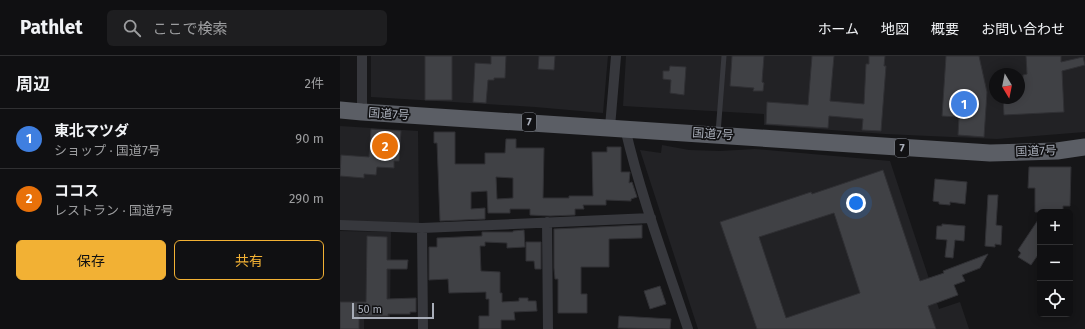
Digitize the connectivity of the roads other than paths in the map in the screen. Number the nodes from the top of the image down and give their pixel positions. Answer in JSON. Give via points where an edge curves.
{"nodes":[{"id":1,"x":362,"y":56,"type":"edge"},
{"id":2,"x":616,"y":56,"type":"edge"},
{"id":3,"x":724,"y":56,"type":"edge"},
{"id":4,"x":340,"y":110,"type":"edge"},
{"id":5,"x":362,"y":112,"type":"junction"},
{"id":6,"x":617,"y":128,"type":"junction"},
{"id":7,"x":718,"y":134,"type":"junction"},
{"id":8,"x":1085,"y":147,"type":"edge"},
{"id":9,"x":651,"y":218,"type":"junction"},
{"id":10,"x":547,"y":222,"type":"junction"},
{"id":11,"x":340,"y":225,"type":"edge"},
{"id":12,"x":422,"y":228,"type":"junction"},
{"id":13,"x":423,"y":329,"type":"edge"},
{"id":14,"x":548,"y":329,"type":"edge"},
{"id":15,"x":688,"y":329,"type":"edge"}],
"edges":[{"from":1,"to":5,"type":"street"},
{"from":2,"to":6,"type":"street"},
{"from":3,"to":7,"type":"lane"},
{"from":4,"to":5,"type":"highway","name":"国道7号","number":"7"},
{"from":5,"to":6,"type":"highway","name":"国道7号","number":"7"},
{"from":6,"to":7,"type":"highway","name":"国道7号","number":"7"},
{"from":6,"to":9,"type":"street","via":[[629,148]]},
{"from":7,"to":8,"type":"highway","name":"国道7号","number":"7","via":[[990,153],[1057,151]]},
{"from":9,"to":10,"type":"street"},
{"from":9,"to":15,"type":"street"},
{"from":10,"to":12,"type":"street"},
{"from":10,"to":14,"type":"street"},
{"from":11,"to":12,"type":"street"},
{"from":12,"to":13,"type":"street"}]}
